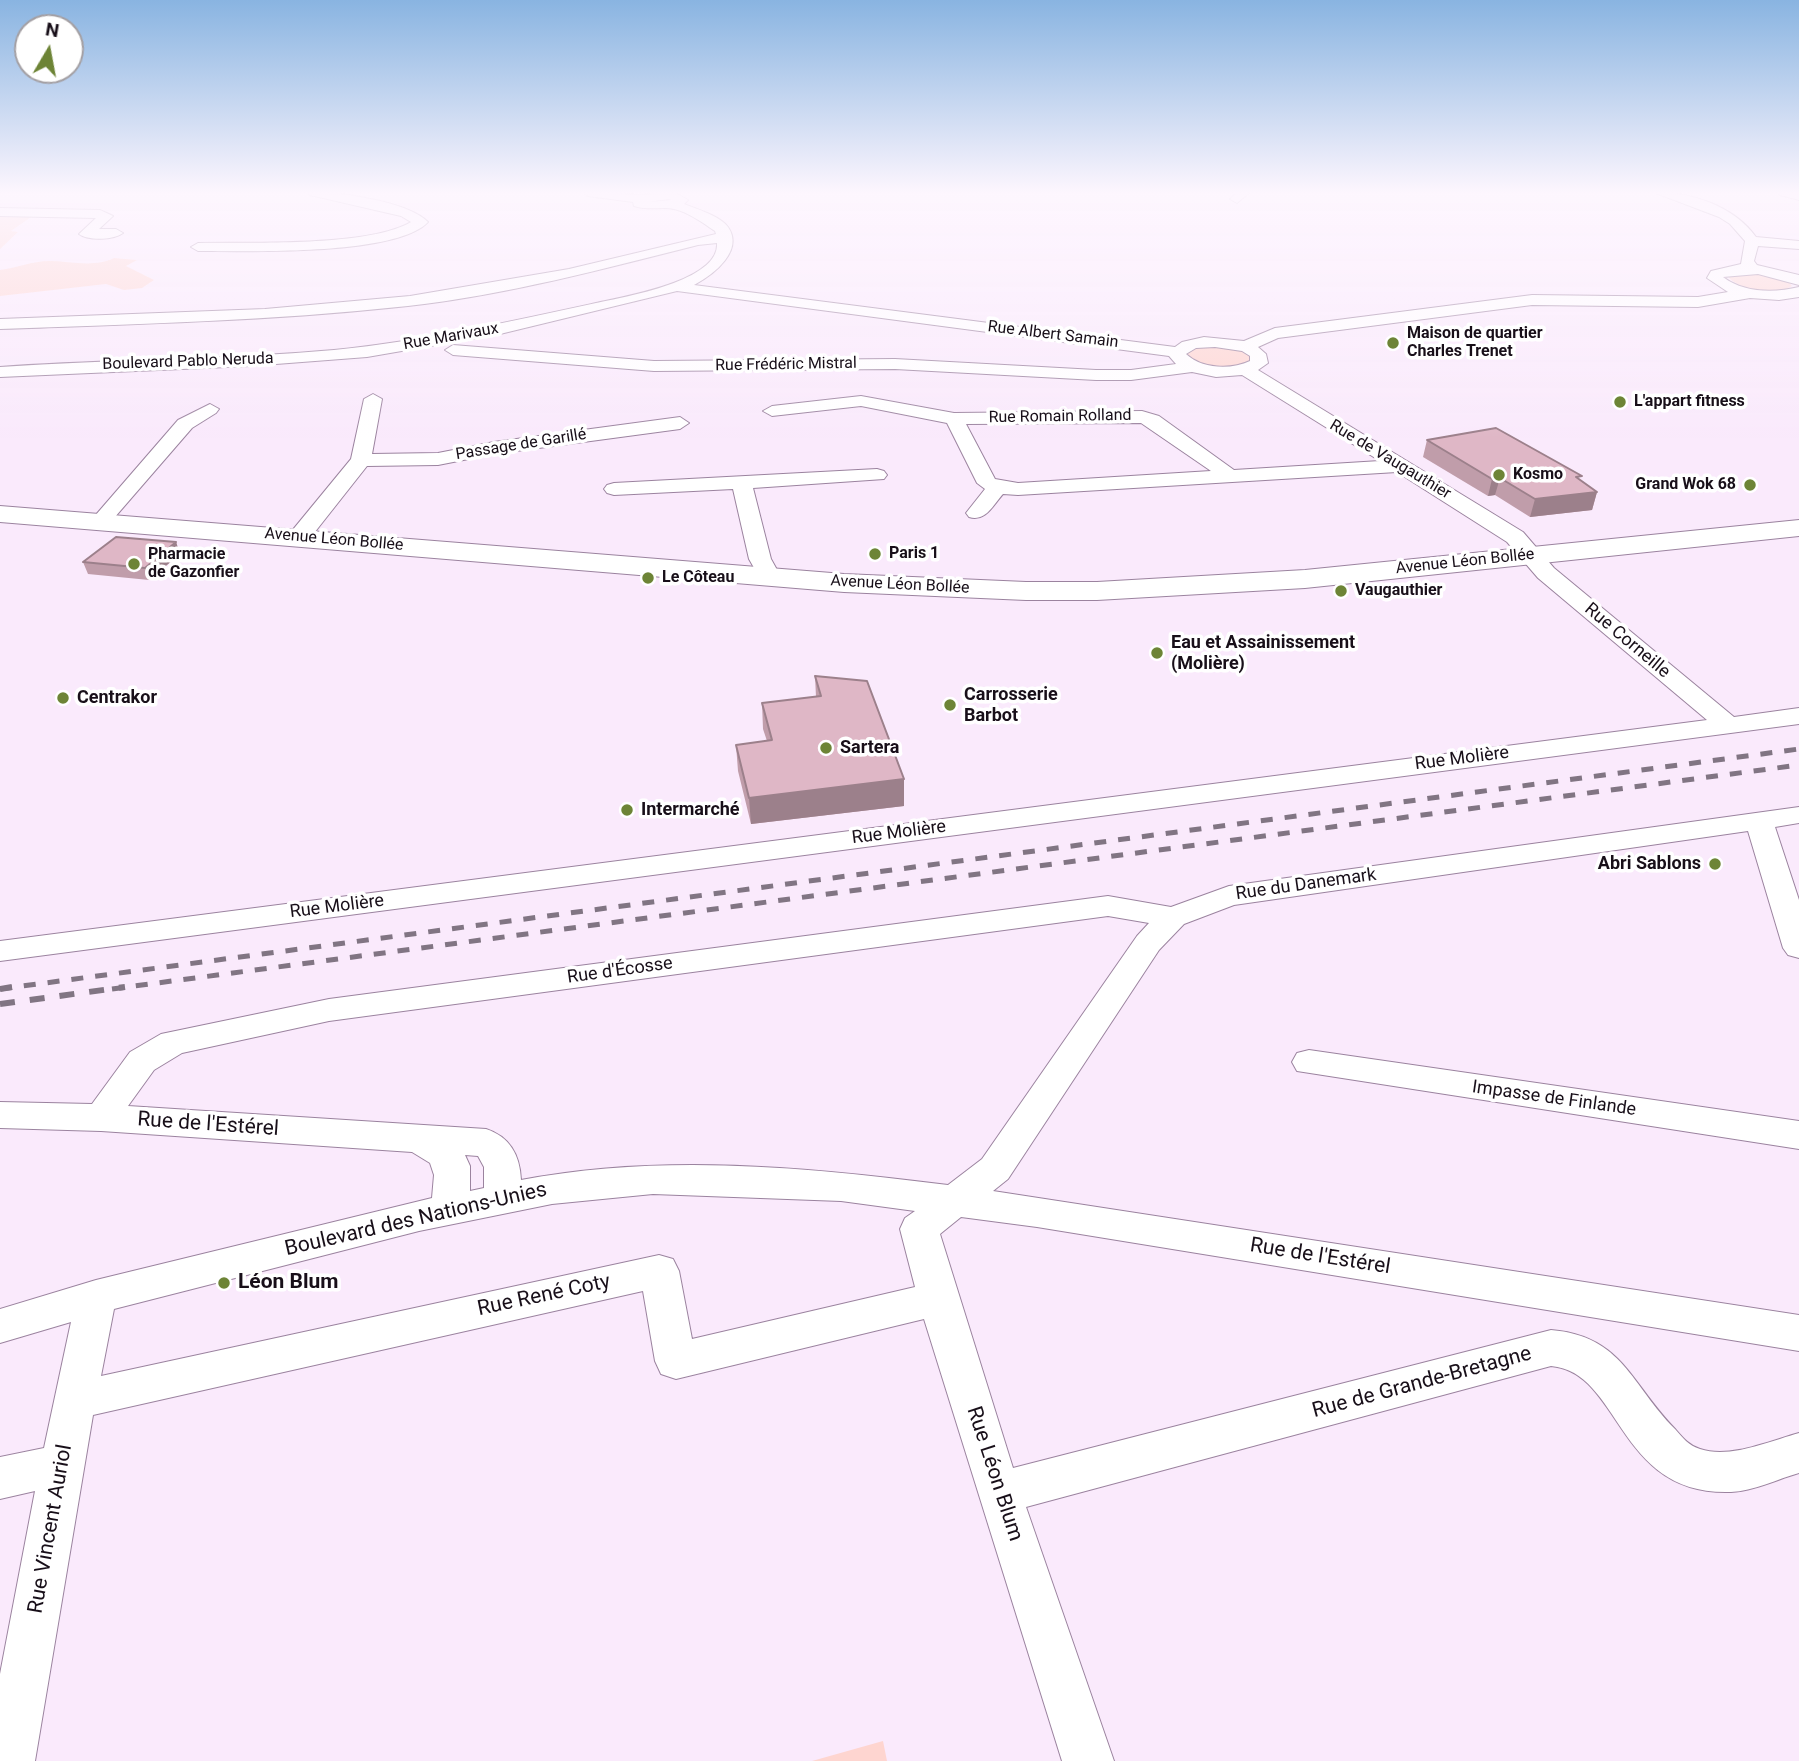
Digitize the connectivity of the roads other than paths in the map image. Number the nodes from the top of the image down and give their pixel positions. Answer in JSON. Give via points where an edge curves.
{"nodes":[{"id":1,"x":562,"y":274,"type":"edge"},
{"id":2,"x":699,"y":274,"type":"edge"},
{"id":3,"x":1716,"y":274,"type":"edge"},
{"id":4,"x":1781,"y":274,"type":"edge"},
{"id":5,"x":1799,"y":280,"type":"edge"},
{"id":6,"x":1727,"y":286,"type":"junction"},
{"id":7,"x":678,"y":287,"type":"junction"},
{"id":8,"x":1799,"y":292,"type":"edge"},
{"id":9,"x":1754,"y":293,"type":"junction"},
{"id":10,"x":1612,"y":299,"type":"junction"},
{"id":11,"x":0,"y":324,"type":"edge"},
{"id":12,"x":1247,"y":347,"type":"junction"},
{"id":13,"x":376,"y":350,"type":"junction"},
{"id":14,"x":1178,"y":352,"type":"junction"},
{"id":15,"x":1196,"y":366,"type":"junction"},
{"id":16,"x":1245,"y":369,"type":"junction"},
{"id":17,"x":0,"y":372,"type":"edge"},
{"id":18,"x":373,"y":399,"type":"dead end"},
{"id":19,"x":210,"y":409,"type":"dead end"},
{"id":20,"x":772,"y":411,"type":"dead end"},
{"id":21,"x":954,"y":419,"type":"junction"},
{"id":22,"x":680,"y":423,"type":"dead end"},
{"id":23,"x":361,"y":460,"type":"junction"},
{"id":24,"x":1400,"y":466,"type":"junction"},
{"id":25,"x":877,"y":475,"type":"dead end"},
{"id":26,"x":1231,"y":477,"type":"junction"},
{"id":27,"x":742,"y":482,"type":"junction"},
{"id":28,"x":998,"y":487,"type":"junction"},
{"id":29,"x":614,"y":489,"type":"dead end"},
{"id":30,"x":976,"y":513,"type":"dead end"},
{"id":31,"x":0,"y":514,"type":"edge"},
{"id":32,"x":101,"y":520,"type":"junction"},
{"id":33,"x":1799,"y":528,"type":"edge"},
{"id":34,"x":299,"y":537,"type":"junction"},
{"id":35,"x":1531,"y":555,"type":"junction"},
{"id":36,"x":770,"y":577,"type":"junction"},
{"id":37,"x":1799,"y":716,"type":"edge"},
{"id":38,"x":1727,"y":724,"type":"junction"},
{"id":39,"x":1799,"y":815,"type":"edge"},
{"id":40,"x":1759,"y":820,"type":"junction"},
{"id":41,"x":1173,"y":917,"type":"junction"},
{"id":42,"x":1799,"y":948,"type":"edge"},
{"id":43,"x":0,"y":951,"type":"edge"},
{"id":44,"x":1310,"y":1062,"type":"dead end"},
{"id":45,"x":0,"y":1115,"type":"edge"},
{"id":46,"x":100,"y":1118,"type":"junction"},
{"id":47,"x":1799,"y":1135,"type":"edge"},
{"id":48,"x":416,"y":1139,"type":"junction"},
{"id":49,"x":841,"y":1185,"type":"joint"},
{"id":50,"x":503,"y":1200,"type":"junction"},
{"id":51,"x":955,"y":1201,"type":"junction"},
{"id":52,"x":450,"y":1210,"type":"junction"},
{"id":53,"x":96,"y":1297,"type":"junction"},
{"id":54,"x":938,"y":1299,"type":"junction"},
{"id":55,"x":0,"y":1326,"type":"edge"},
{"id":56,"x":1799,"y":1333,"type":"edge"},
{"id":57,"x":76,"y":1400,"type":"junction"},
{"id":58,"x":1799,"y":1453,"type":"edge"},
{"id":59,"x":62,"y":1464,"type":"junction"},
{"id":60,"x":0,"y":1478,"type":"edge"},
{"id":61,"x":999,"y":1493,"type":"junction"},
{"id":62,"x":9,"y":1761,"type":"edge"},
{"id":63,"x":1088,"y":1761,"type":"edge"}],
"edges":[{"from":1,"to":11,"type":"street","via":[[410,300],[265,314]]},
{"from":2,"to":7,"type":"street","name":"Rue Marivaux"},
{"from":3,"to":6,"type":"street"},
{"from":4,"to":5,"type":"street"},
{"from":6,"to":9,"type":"street"},
{"from":6,"to":10,"type":"street","via":[[1681,295]]},
{"from":7,"to":13,"type":"street","name":"Rue Marivaux","via":[[473,335]]},
{"from":7,"to":14,"type":"street","name":"Rue Albert Samain"},
{"from":8,"to":9,"type":"street"},
{"from":9,"to":10,"type":"street","via":[[1698,302]]},
{"from":10,"to":12,"type":"street","via":[[1532,300],[1339,323],[1275,333]]},
{"from":12,"to":14,"type":"street","via":[[1205,342]]},
{"from":12,"to":16,"type":"street","via":[[1260,358]]},
{"from":13,"to":15,"type":"street","name":"Rue Frédéric Mistral","via":[[494,352],[654,366],[881,364],[1096,375]]},
{"from":13,"to":17,"type":"street","name":"Boulevard Pablo Neruda","via":[[284,359]]},
{"from":14,"to":15,"type":"street","via":[[1181,360]]},
{"from":15,"to":16,"type":"street","name":"Rue Frédéric Mistral","via":[[1219,371]]},
{"from":16,"to":24,"type":"street","name":"Rue de Vaugauthier"},
{"from":18,"to":23,"type":"street"},
{"from":19,"to":32,"type":"street","via":[[185,424]]},
{"from":20,"to":21,"type":"street","name":"Rue Romain Rolland","via":[[861,401]]},
{"from":21,"to":26,"type":"street","name":"Rue Romain Rolland","via":[[1142,416]]},
{"from":21,"to":28,"type":"street","via":[[986,483]]},
{"from":22,"to":23,"type":"street","name":"Passage de Garillé","via":[[438,459]]},
{"from":23,"to":34,"type":"street"},
{"from":24,"to":26,"type":"street"},
{"from":24,"to":35,"type":"street","name":"Rue de Vaugauthier","via":[[1515,537]]},
{"from":25,"to":27,"type":"street"},
{"from":26,"to":28,"type":"street"},
{"from":27,"to":29,"type":"street"},
{"from":27,"to":36,"type":"street","via":[[760,559]]},
{"from":28,"to":30,"type":"street"},
{"from":31,"to":32,"type":"main road","name":"Avenue Léon Bollée"},
{"from":32,"to":34,"type":"main road","name":"Avenue Léon Bollée"},
{"from":33,"to":35,"type":"main road","name":"Avenue Léon Bollée"},
{"from":34,"to":36,"type":"main road","name":"Avenue Léon Bollée"},
{"from":35,"to":36,"type":"main road","name":"Avenue Léon Bollée","via":[[1305,579],[1097,591]]},
{"from":35,"to":38,"type":"street","name":"Rue Corneille","via":[[1546,573]]},
{"from":37,"to":38,"type":"street","name":"Rue Molière"},
{"from":38,"to":43,"type":"street","name":"Rue Molière"},
{"from":39,"to":40,"type":"street","name":"Rue du Danemark"},
{"from":40,"to":41,"type":"street","name":"Rue du Danemark","via":[[1229,896]]},
{"from":40,"to":42,"type":"street"},
{"from":41,"to":46,"type":"street","name":"Rue d'Écosse","via":[[1108,906],[328,1010],[173,1043],[142,1061]]},
{"from":41,"to":51,"type":"street","name":"Rue du Danemark","via":[[1148,943],[995,1169]]},
{"from":44,"to":47,"type":"street","name":"Impasse de Finlande"},
{"from":45,"to":46,"type":"street","name":"Rue de l'Estérel"},
{"from":46,"to":48,"type":"street","name":"Rue de l'Estérel"},
{"from":48,"to":50,"type":"street","name":"Rue de l'Estérel","via":[[486,1143],[498,1150]]},
{"from":48,"to":52,"type":"street","name":"Rue de l'Estérel","via":[[444,1150],[452,1162]]},
{"from":49,"to":50,"type":"street","name":"Boulevard des Nations-Unies","via":[[653,1179],[552,1189]]},
{"from":49,"to":51,"type":"street","name":"Rue de l'Estérel"},
{"from":50,"to":52,"type":"street","name":"Boulevard des Nations-Unies"},
{"from":51,"to":54,"type":"street","name":"Rue Léon Blum","via":[[919,1229]]},
{"from":51,"to":56,"type":"street","name":"Rue de l'Estérel"},
{"from":52,"to":53,"type":"street","name":"Boulevard des Nations-Unies"},
{"from":53,"to":55,"type":"street","name":"Boulevard des Nations-Unies"},
{"from":53,"to":57,"type":"street","name":"Rue Vincent Auriol"},
{"from":54,"to":57,"type":"street","name":"Rue René Coty","via":[[676,1361],[659,1271]]},
{"from":54,"to":61,"type":"street","name":"Rue Léon Blum"},
{"from":57,"to":59,"type":"street","name":"Rue Vincent Auriol"},
{"from":58,"to":61,"type":"street","name":"Rue de Grande-Bretagne","via":[[1734,1471],[1697,1470],[1672,1457],[1651,1436],[1602,1369],[1574,1350],[1551,1348]]},
{"from":59,"to":60,"type":"street"},
{"from":59,"to":62,"type":"street","name":"Rue Vincent Auriol"},
{"from":61,"to":63,"type":"street","name":"Rue Léon Blum"}]}
